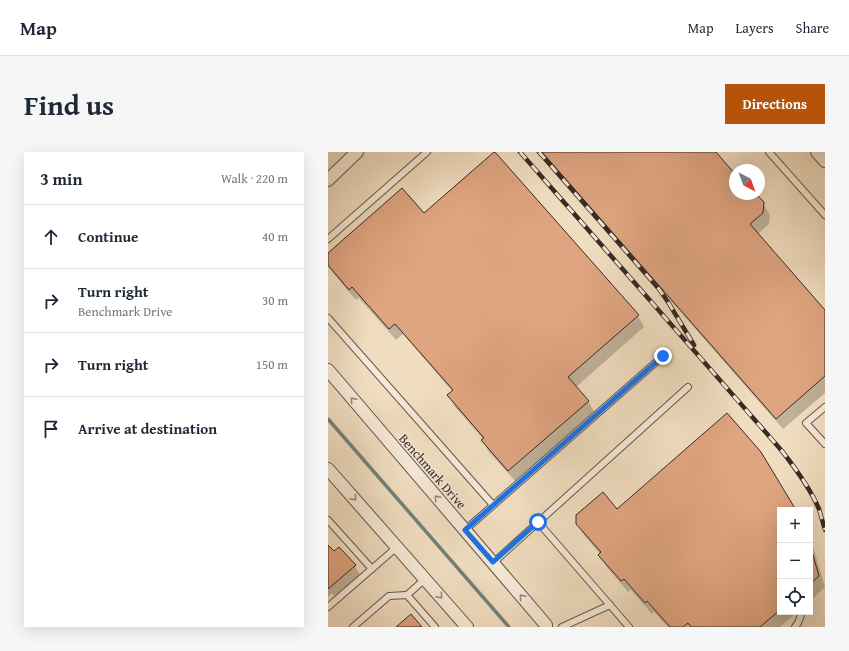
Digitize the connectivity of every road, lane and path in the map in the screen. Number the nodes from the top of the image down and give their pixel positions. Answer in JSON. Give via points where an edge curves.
{"nodes":[{"id":1,"x":357,"y":152,"type":"edge"},
{"id":2,"x":427,"y":152,"type":"edge"},
{"id":3,"x":769,"y":152,"type":"edge"},
{"id":4,"x":817,"y":152,"type":"edge"},
{"id":5,"x":825,"y":161,"type":"edge"},
{"id":6,"x":328,"y":180,"type":"edge"},
{"id":7,"x":825,"y":215,"type":"edge"},
{"id":8,"x":328,"y":239,"type":"edge"},
{"id":9,"x":328,"y":318,"type":"edge"},
{"id":10,"x":663,"y":356,"type":"dead end"},
{"id":11,"x":328,"y":370,"type":"edge"},
{"id":12,"x":688,"y":387,"type":"dead end"},
{"id":13,"x":825,"y":407,"type":"edge"},
{"id":14,"x":825,"y":444,"type":"edge"},
{"id":15,"x":328,"y":469,"type":"edge"},
{"id":16,"x":493,"y":505,"type":"junction"},
{"id":17,"x":328,"y":520,"type":"edge"},
{"id":18,"x":538,"y":522,"type":"junction"},
{"id":19,"x":465,"y":530,"type":"junction"},
{"id":20,"x":397,"y":547,"type":"junction"},
{"id":21,"x":493,"y":562,"type":"junction"},
{"id":22,"x":372,"y":569,"type":"junction"},
{"id":23,"x":425,"y":579,"type":"junction"},
{"id":24,"x":407,"y":595,"type":"junction"},
{"id":25,"x":610,"y":605,"type":"junction"},
{"id":26,"x":328,"y":608,"type":"edge"},
{"id":27,"x":801,"y":615,"type":"edge"},
{"id":28,"x":353,"y":627,"type":"edge"},
{"id":29,"x":435,"y":627,"type":"edge"},
{"id":30,"x":467,"y":627,"type":"edge"},
{"id":31,"x":546,"y":627,"type":"edge"},
{"id":32,"x":562,"y":627,"type":"edge"},
{"id":33,"x":629,"y":627,"type":"edge"},
{"id":34,"x":795,"y":627,"type":"edge"}],
"edges":[{"from":1,"to":6,"type":"street"},
{"from":2,"to":8,"type":"lane"},
{"from":3,"to":7,"type":"lane"},
{"from":4,"to":5,"type":"street"},
{"from":9,"to":16,"type":"lane"},
{"from":10,"to":16,"type":"lane"},
{"from":19,"to":11,"type":"street","name":"Benchmark Drive","one_way":true},
{"from":12,"to":18,"type":"lane"},
{"from":13,"to":14,"type":"lane","via":[[806,423]]},
{"from":15,"to":20,"type":"street","one_way":true},
{"from":16,"to":19,"type":"lane"},
{"from":17,"to":22,"type":"lane"},
{"from":18,"to":21,"type":"lane"},
{"from":18,"to":25,"type":"lane"},
{"from":19,"to":21,"type":"street","name":"Benchmark Drive"},
{"from":20,"to":22,"type":"lane"},
{"from":20,"to":23,"type":"street"},
{"from":31,"to":21,"type":"street","name":"Benchmark Drive","one_way":true},
{"from":22,"to":26,"type":"lane"},
{"from":23,"to":24,"type":"lane"},
{"from":23,"to":30,"type":"street","one_way":true},
{"from":24,"to":28,"type":"lane","via":[[389,596]]},
{"from":24,"to":29,"type":"lane"},
{"from":25,"to":32,"type":"lane"},
{"from":25,"to":33,"type":"lane"},
{"from":27,"to":34,"type":"lane"}]}
